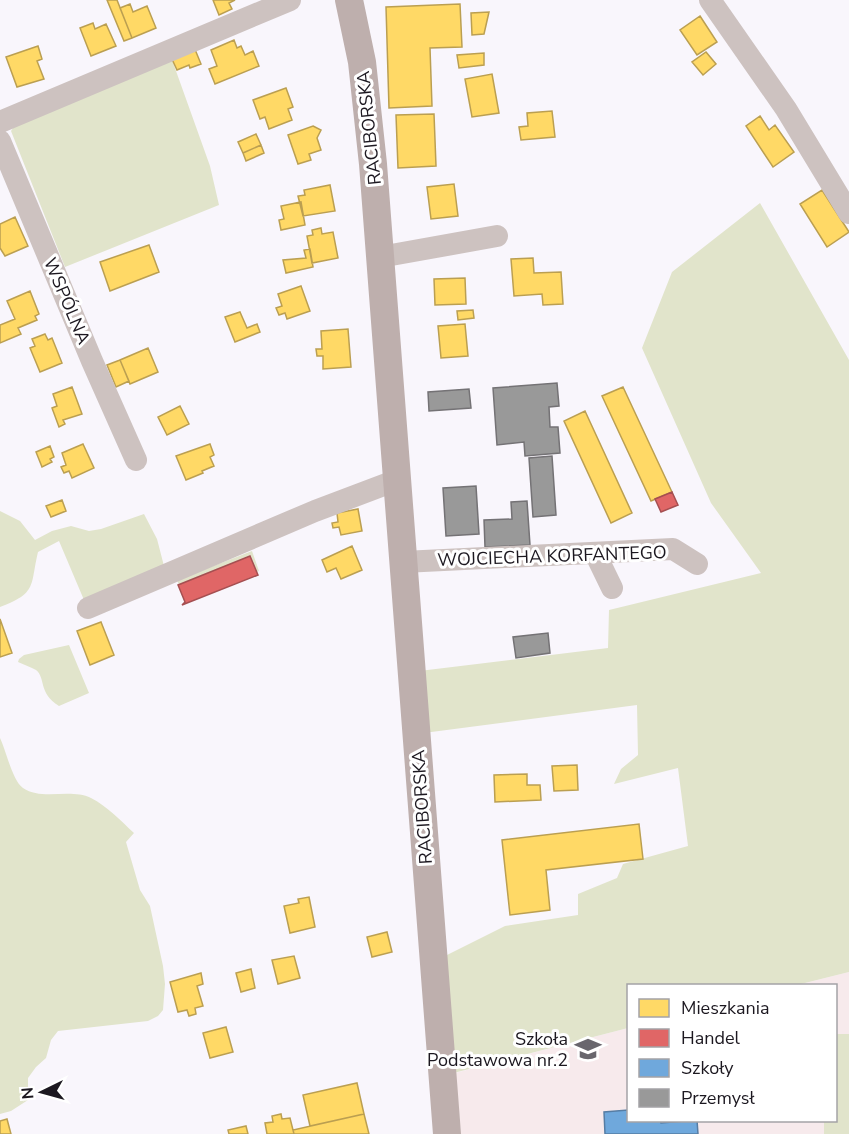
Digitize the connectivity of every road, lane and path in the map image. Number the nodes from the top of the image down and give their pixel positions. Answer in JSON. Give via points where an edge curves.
{"nodes":[{"id":1,"x":290,"y":0,"type":"edge"},
{"id":2,"x":349,"y":0,"type":"edge"},
{"id":3,"x":710,"y":0,"type":"edge"},
{"id":4,"x":0,"y":122,"type":"edge"},
{"id":5,"x":0,"y":141,"type":"edge"},
{"id":6,"x":849,"y":213,"type":"edge"},
{"id":7,"x":497,"y":236,"type":"dead end"},
{"id":8,"x":380,"y":257,"type":"junction"},
{"id":9,"x":136,"y":460,"type":"dead end"},
{"id":10,"x":397,"y":480,"type":"junction"},
{"id":11,"x":595,"y":553,"type":"junction"},
{"id":12,"x":403,"y":562,"type":"junction"},
{"id":13,"x":697,"y":564,"type":"dead end"},
{"id":14,"x":612,"y":588,"type":"dead end"},
{"id":15,"x":88,"y":608,"type":"dead end"},
{"id":16,"x":447,"y":1134,"type":"edge"}],
"edges":[{"from":1,"to":4,"type":"street"},
{"from":2,"to":8,"type":"main road","name":"RACIBORSKA","via":[[362,62]]},
{"from":3,"to":6,"type":"street","via":[[786,109]]},
{"from":5,"to":9,"type":"street","name":"WSPÓLNA"},
{"from":7,"to":8,"type":"street"},
{"from":8,"to":10,"type":"main road","name":"RACIBORSKA"},
{"from":10,"to":12,"type":"main road","name":"RACIBORSKA"},
{"from":10,"to":15,"type":"street"},
{"from":11,"to":12,"type":"street","name":"WOJCIECHA KORFANTEGO"},
{"from":11,"to":13,"type":"street","name":"WOJCIECHA KORFANTEGO","via":[[673,549]]},
{"from":11,"to":14,"type":"street"},
{"from":12,"to":16,"type":"main road","name":"RACIBORSKA"}]}
